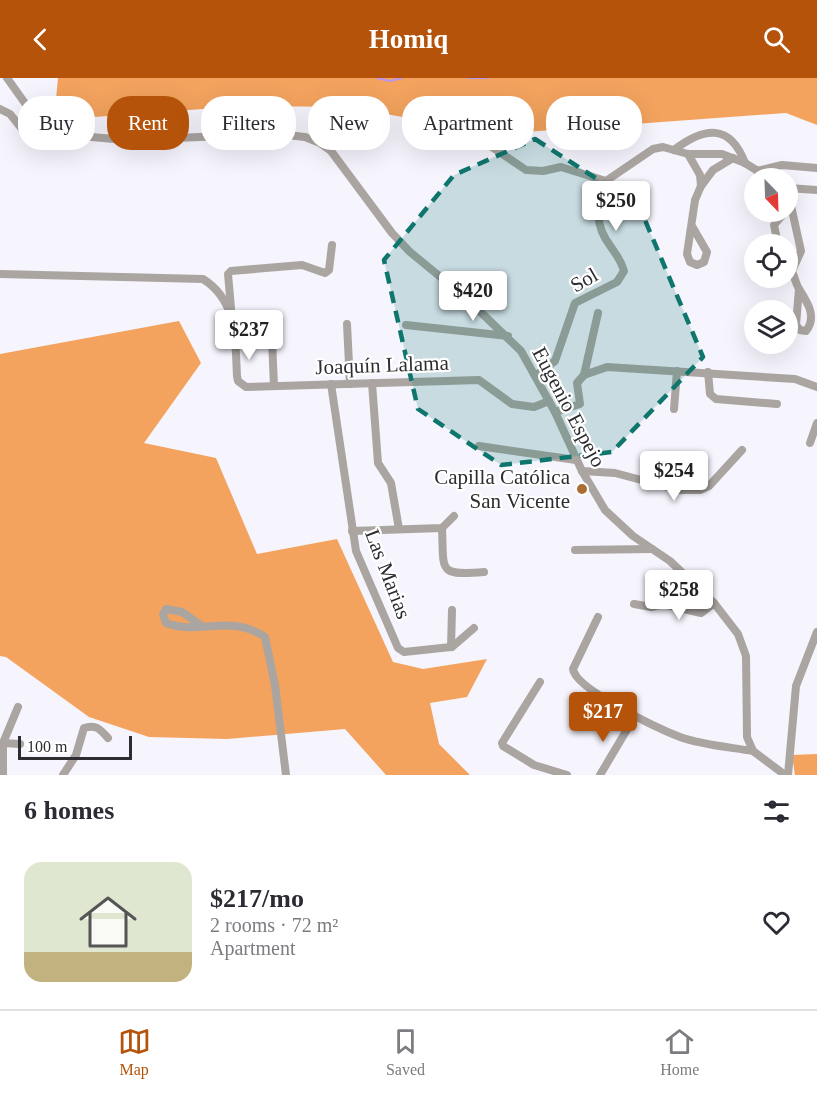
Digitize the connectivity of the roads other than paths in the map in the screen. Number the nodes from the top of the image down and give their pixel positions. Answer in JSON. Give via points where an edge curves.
{"nodes":[{"id":1,"x":7,"y":78,"type":"edge"},
{"id":2,"x":20,"y":96,"type":"edge"},
{"id":3,"x":0,"y":109,"type":"edge"},
{"id":4,"x":18,"y":124,"type":"edge"},
{"id":5,"x":95,"y":137,"type":"edge"},
{"id":6,"x":496,"y":150,"type":"edge"},
{"id":7,"x":674,"y":150,"type":"junction"},
{"id":8,"x":688,"y":154,"type":"junction"},
{"id":9,"x":733,"y":158,"type":"junction"},
{"id":10,"x":745,"y":163,"type":"junction"},
{"id":11,"x":753,"y":168,"type":"edge"},
{"id":12,"x":770,"y":168,"type":"edge"},
{"id":13,"x":817,"y":168,"type":"edge"},
{"id":14,"x":606,"y":181,"type":"junction"},
{"id":15,"x":701,"y":186,"type":"junction"},
{"id":16,"x":798,"y":190,"type":"edge"},
{"id":17,"x":817,"y":190,"type":"edge"},
{"id":18,"x":692,"y":226,"type":"dead end"},
{"id":19,"x":798,"y":242,"type":"edge"},
{"id":20,"x":332,"y":245,"type":"dead end"},
{"id":21,"x":798,"y":255,"type":"edge"},
{"id":22,"x":0,"y":274,"type":"edge"},
{"id":23,"x":231,"y":311,"type":"junction"},
{"id":24,"x":598,"y":313,"type":"dead end"},
{"id":25,"x":347,"y":324,"type":"dead end"},
{"id":26,"x":406,"y":325,"type":"dead end"},
{"id":27,"x":508,"y":336,"type":"junction"},
{"id":28,"x":272,"y":340,"type":"dead end"},
{"id":29,"x":677,"y":371,"type":"junction"},
{"id":30,"x":708,"y":372,"type":"junction"},
{"id":31,"x":584,"y":375,"type":"junction"},
{"id":32,"x":535,"y":376,"type":"junction"},
{"id":33,"x":372,"y":383,"type":"junction"},
{"id":34,"x":332,"y":384,"type":"junction"},
{"id":35,"x":350,"y":384,"type":"junction"},
{"id":36,"x":274,"y":386,"type":"junction"},
{"id":37,"x":817,"y":387,"type":"edge"},
{"id":38,"x":549,"y":401,"type":"junction"},
{"id":39,"x":777,"y":404,"type":"dead end"},
{"id":40,"x":674,"y":409,"type":"dead end"},
{"id":41,"x":555,"y":412,"type":"junction"},
{"id":42,"x":817,"y":423,"type":"edge"},
{"id":43,"x":810,"y":443,"type":"dead end"},
{"id":44,"x":479,"y":446,"type":"dead end"},
{"id":45,"x":742,"y":450,"type":"dead end"},
{"id":46,"x":576,"y":460,"type":"junction"},
{"id":47,"x":582,"y":471,"type":"junction"},
{"id":48,"x":454,"y":516,"type":"dead end"},
{"id":49,"x":442,"y":528,"type":"junction"},
{"id":50,"x":399,"y":529,"type":"junction"},
{"id":51,"x":352,"y":531,"type":"junction"},
{"id":52,"x":652,"y":549,"type":"junction"},
{"id":53,"x":575,"y":550,"type":"dead end"},
{"id":54,"x":484,"y":572,"type":"dead end"},
{"id":55,"x":714,"y":603,"type":"junction"},
{"id":56,"x":634,"y":604,"type":"dead end"},
{"id":57,"x":452,"y":610,"type":"dead end"},
{"id":58,"x":598,"y":617,"type":"dead end"},
{"id":59,"x":202,"y":626,"type":"dead end"},
{"id":60,"x":474,"y":628,"type":"dead end"},
{"id":61,"x":817,"y":632,"type":"edge"},
{"id":62,"x":815,"y":646,"type":"edge"},
{"id":63,"x":452,"y":647,"type":"junction"},
{"id":64,"x":540,"y":682,"type":"dead end"},
{"id":65,"x":18,"y":707,"type":"dead end"},
{"id":66,"x":635,"y":716,"type":"junction"},
{"id":67,"x":108,"y":738,"type":"dead end"},
{"id":68,"x":3,"y":743,"type":"junction"},
{"id":69,"x":20,"y":744,"type":"dead end"},
{"id":70,"x":753,"y":751,"type":"junction"},
{"id":71,"x":782,"y":774,"type":"edge"},
{"id":72,"x":3,"y":775,"type":"edge"},
{"id":73,"x":63,"y":775,"type":"edge"},
{"id":74,"x":286,"y":775,"type":"edge"},
{"id":75,"x":567,"y":775,"type":"edge"},
{"id":76,"x":600,"y":775,"type":"edge"}],
"edges":[{"from":1,"to":2,"type":"street"},
{"from":3,"to":4,"type":"street","name":"Eugenio Espejo"},
{"from":5,"to":27,"type":"street","name":"Eugenio Espejo","via":[[126,140],[278,134],[320,143],[331,151],[392,234]]},
{"from":6,"to":14,"type":"street","via":[[526,170],[561,167]]},
{"from":7,"to":8,"type":"street"},
{"from":7,"to":10,"type":"street","via":[[696,135],[725,134],[740,148]]},
{"from":7,"to":14,"type":"street","via":[[653,149]]},
{"from":8,"to":9,"type":"street","via":[[707,152]]},
{"from":8,"to":15,"type":"street","via":[[700,175]]},
{"from":9,"to":10,"type":"street"},
{"from":9,"to":15,"type":"street","via":[[713,170]]},
{"from":10,"to":11,"type":"street"},
{"from":12,"to":13,"type":"street"},
{"from":14,"to":32,"type":"street","name":"Sol","via":[[596,216],[600,231],[621,259],[624,271],[617,282],[575,303],[555,361]]},
{"from":15,"to":18,"type":"street"},
{"from":16,"to":17,"type":"street"},
{"from":19,"to":21,"type":"street"},
{"from":20,"to":23,"type":"street","name":"Joaquín Lalama","via":[[329,270],[325,273],[302,265],[231,271]]},
{"from":22,"to":23,"type":"street","via":[[203,279]]},
{"from":23,"to":36,"type":"street","name":"Joaquín Lalama","via":[[238,381],[246,387]]},
{"from":24,"to":31,"type":"street"},
{"from":25,"to":35,"type":"street"},
{"from":26,"to":27,"type":"street"},
{"from":27,"to":32,"type":"street","name":"Eugenio Espejo"},
{"from":28,"to":36,"type":"street"},
{"from":29,"to":30,"type":"street"},
{"from":29,"to":31,"type":"street","via":[[607,367]]},
{"from":29,"to":40,"type":"street"},
{"from":30,"to":37,"type":"street","via":[[795,379]]},
{"from":30,"to":39,"type":"street","via":[[709,390],[716,399]]},
{"from":31,"to":41,"type":"street","via":[[578,383],[580,404]]},
{"from":32,"to":38,"type":"street","name":"Eugenio Espejo"},
{"from":33,"to":35,"type":"street","name":"Joaquín Lalama"},
{"from":33,"to":38,"type":"street","name":"Joaquín Lalama","via":[[479,380],[512,404],[534,407]]},
{"from":33,"to":50,"type":"street","via":[[378,463],[391,483]]},
{"from":34,"to":35,"type":"street","name":"Joaquín Lalama"},
{"from":34,"to":36,"type":"street","name":"Joaquín Lalama"},
{"from":34,"to":51,"type":"street","name":"Las Marias"},
{"from":38,"to":41,"type":"street","name":"Eugenio Espejo"},
{"from":41,"to":46,"type":"street","name":"Eugenio Espejo"},
{"from":42,"to":43,"type":"street"},
{"from":44,"to":46,"type":"street"},
{"from":45,"to":47,"type":"street","via":[[709,486],[700,490],[679,490],[615,473]]},
{"from":46,"to":47,"type":"street","name":"Eugenio Espejo"},
{"from":47,"to":52,"type":"street","name":"Eugenio Espejo","via":[[605,510]]},
{"from":48,"to":49,"type":"street"},
{"from":49,"to":50,"type":"street"},
{"from":49,"to":54,"type":"street","via":[[446,570],[458,574]]},
{"from":50,"to":51,"type":"street"},
{"from":51,"to":63,"type":"street","name":"Las Marias","via":[[356,551],[398,648],[404,652]]},
{"from":52,"to":53,"type":"street"},
{"from":52,"to":55,"type":"street","name":"Eugenio Espejo"},
{"from":55,"to":56,"type":"street","via":[[703,613],[663,604]]},
{"from":55,"to":70,"type":"street","name":"Eugenio Espejo","via":[[738,634],[746,656],[747,737]]},
{"from":57,"to":63,"type":"street"},
{"from":58,"to":66,"type":"street","via":[[573,675]]},
{"from":59,"to":74,"type":"street","via":[[250,627],[265,637]]},
{"from":60,"to":63,"type":"street"},
{"from":61,"to":62,"type":"street"},
{"from":62,"to":71,"type":"street","via":[[796,686]]},
{"from":64,"to":75,"type":"street","via":[[503,747],[534,765]]},
{"from":65,"to":68,"type":"street"},
{"from":66,"to":70,"type":"street","via":[[681,738]]},
{"from":66,"to":76,"type":"street"},
{"from":67,"to":73,"type":"street","via":[[100,728],[84,728],[76,755]]},
{"from":68,"to":69,"type":"street"},
{"from":68,"to":72,"type":"street"},
{"from":70,"to":71,"type":"street"}]}
